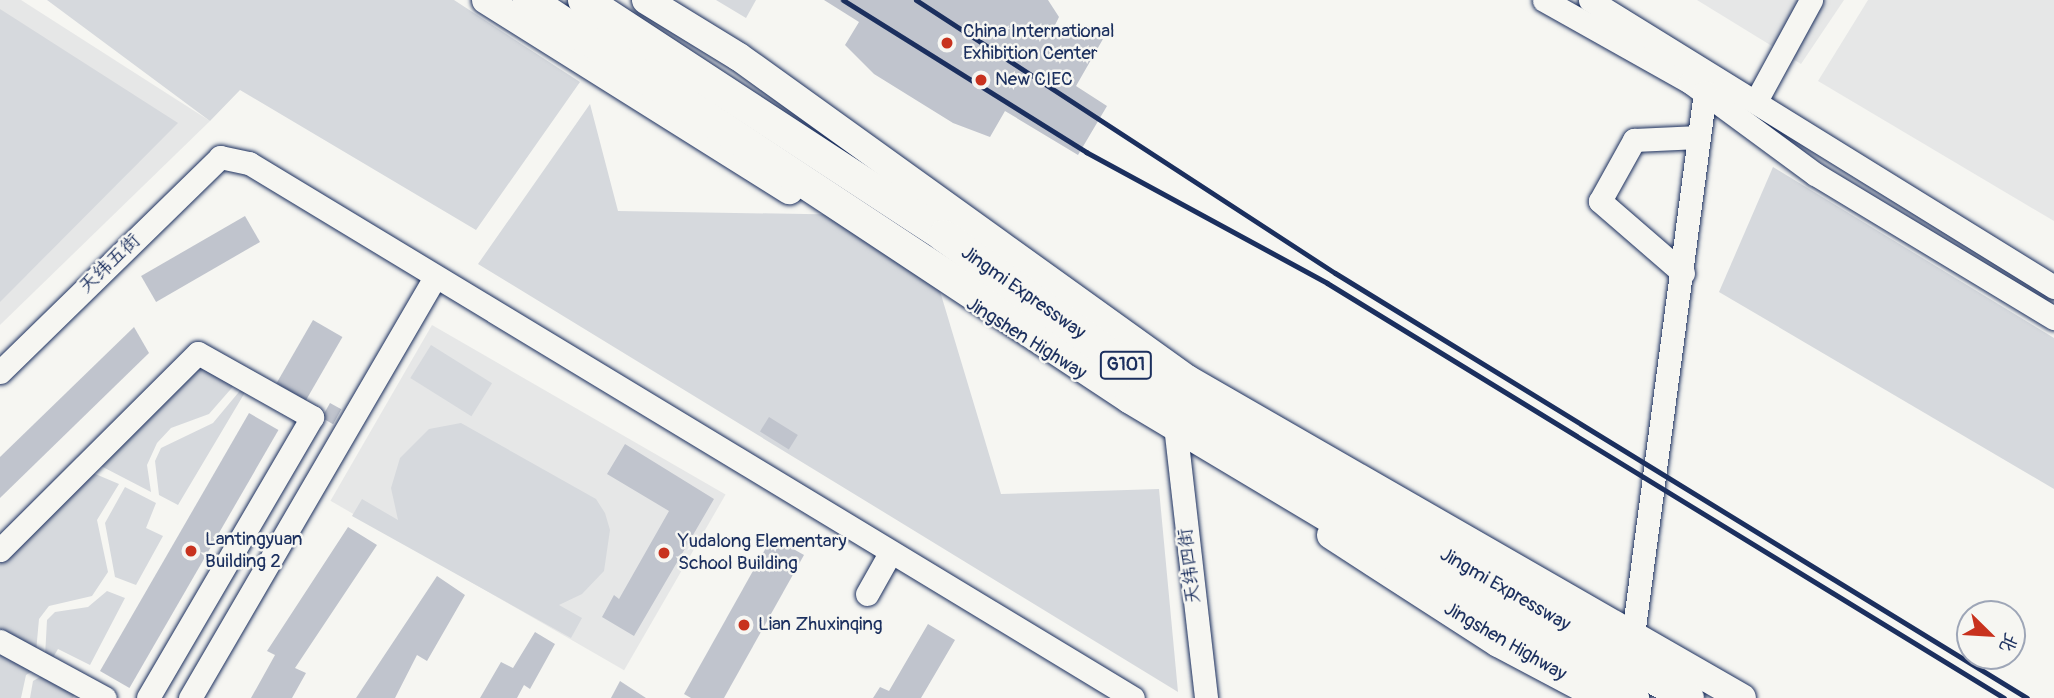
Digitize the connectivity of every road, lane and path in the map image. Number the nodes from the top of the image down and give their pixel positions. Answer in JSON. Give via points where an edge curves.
{"nodes":[{"id":1,"x":486,"y":0,"type":"edge"},
{"id":2,"x":529,"y":0,"type":"edge"},
{"id":3,"x":584,"y":0,"type":"edge"},
{"id":4,"x":646,"y":0,"type":"edge"},
{"id":5,"x":1544,"y":0,"type":"edge"},
{"id":6,"x":1591,"y":0,"type":"edge"},
{"id":7,"x":1811,"y":0,"type":"edge"},
{"id":8,"x":1705,"y":92,"type":"junction"},
{"id":9,"x":1756,"y":101,"type":"junction"},
{"id":10,"x":1699,"y":137,"type":"junction"},
{"id":11,"x":1683,"y":273,"type":"junction"},
{"id":12,"x":434,"y":278,"type":"junction"},
{"id":13,"x":2054,"y":287,"type":"edge"},
{"id":14,"x":2054,"y":318,"type":"edge"},
{"id":15,"x":0,"y":372,"type":"edge"},
{"id":16,"x":1176,"y":434,"type":"junction"},
{"id":17,"x":0,"y":550,"type":"edge"},
{"id":18,"x":890,"y":553,"type":"junction"},
{"id":19,"x":867,"y":594,"type":"dead end"},
{"id":20,"x":1633,"y":635,"type":"junction"},
{"id":21,"x":0,"y":640,"type":"edge"},
{"id":22,"x":1617,"y":695,"type":"edge"},
{"id":23,"x":105,"y":698,"type":"edge"},
{"id":24,"x":148,"y":698,"type":"edge"},
{"id":25,"x":190,"y":698,"type":"edge"},
{"id":26,"x":1133,"y":698,"type":"edge"},
{"id":27,"x":1206,"y":698,"type":"edge"},
{"id":28,"x":1688,"y":698,"type":"edge"},
{"id":29,"x":1742,"y":698,"type":"edge"}],
"edges":[{"from":1,"to":16,"type":"main road","name":"Jingshen Highway","number":"G101"},
{"from":2,"to":22,"type":"highway","name":"Jingmi Expressway","number":"G101","via":[[1132,398]]},
{"from":3,"to":28,"type":"highway","name":"Jingmi Expressway","number":"G101","via":[[944,236],[1143,378]]},
{"from":4,"to":20,"type":"main road","number":"G101","via":[[739,57],[1187,379]]},
{"from":5,"to":8,"type":"street"},
{"from":6,"to":9,"type":"street"},
{"from":7,"to":9,"type":"street"},
{"from":8,"to":10,"type":"street"},
{"from":8,"to":14,"type":"street","via":[[1815,174]]},
{"from":9,"to":13,"type":"street"},
{"from":10,"to":11,"type":"street"},
{"from":10,"to":11,"type":"street","via":[[1634,140],[1600,201]]},
{"from":11,"to":20,"type":"street"},
{"from":12,"to":15,"type":"street","name":"天纬五街","via":[[249,163],[220,157]]},
{"from":12,"to":18,"type":"street"},
{"from":12,"to":25,"type":"street","via":[[336,432]]},
{"from":16,"to":22,"type":"main road","name":"Jingshen Highway","number":"G101","via":[[1498,642]]},
{"from":16,"to":27,"type":"street","name":"天纬四街"},
{"from":17,"to":24,"type":"street","via":[[198,353],[312,417]]},
{"from":18,"to":19,"type":"street"},
{"from":18,"to":26,"type":"street"},
{"from":20,"to":29,"type":"main road","number":"G101"},
{"from":21,"to":23,"type":"street"}]}
